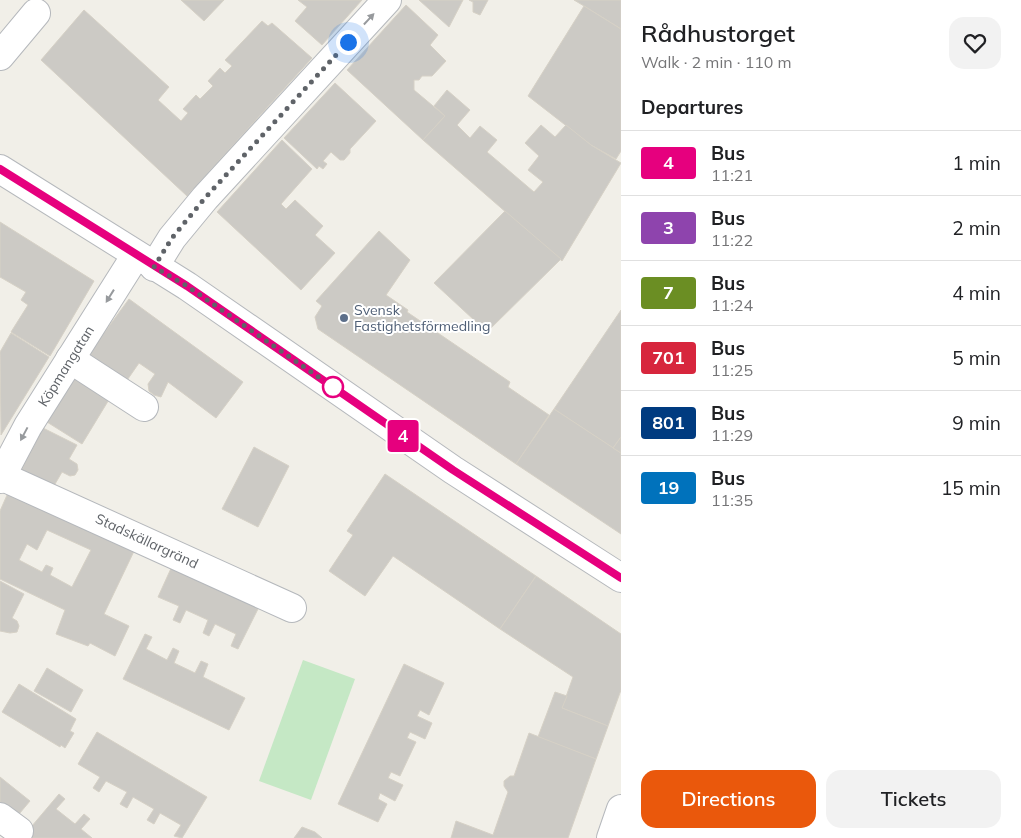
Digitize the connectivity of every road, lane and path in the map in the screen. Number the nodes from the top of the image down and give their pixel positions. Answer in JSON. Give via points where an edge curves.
{"nodes":[{"id":1,"x":387,"y":0,"type":"edge"},
{"id":2,"x":36,"y":14,"type":"dead end"},
{"id":3,"x":0,"y":56,"type":"edge"},
{"id":4,"x":0,"y":169,"type":"edge"},
{"id":5,"x":145,"y":261,"type":"junction"},
{"id":6,"x":70,"y":359,"type":"junction"},
{"id":7,"x":144,"y":407,"type":"dead end"},
{"id":8,"x":1,"y":478,"type":"edge"},
{"id":9,"x":621,"y":578,"type":"edge"},
{"id":10,"x":292,"y":608,"type":"dead end"},
{"id":11,"x":621,"y":809,"type":"edge"},
{"id":12,"x":611,"y":838,"type":"edge"}],
"edges":[{"from":5,"to":1,"type":"street","name":"Köpmangatan","one_way":true,"via":[[172,238]]},
{"from":2,"to":3,"type":"street"},
{"from":4,"to":5,"type":"street"},
{"from":5,"to":6,"type":"street","name":"Köpmangatan","one_way":true},
{"from":5,"to":9,"type":"street","via":[[187,286],[453,470]]},
{"from":6,"to":7,"type":"street"},
{"from":6,"to":8,"type":"street","name":"Köpmangatan","one_way":true,"via":[[28,426]]},
{"from":8,"to":10,"type":"street","name":"Stadskällargränd"},
{"from":11,"to":12,"type":"street"}]}
